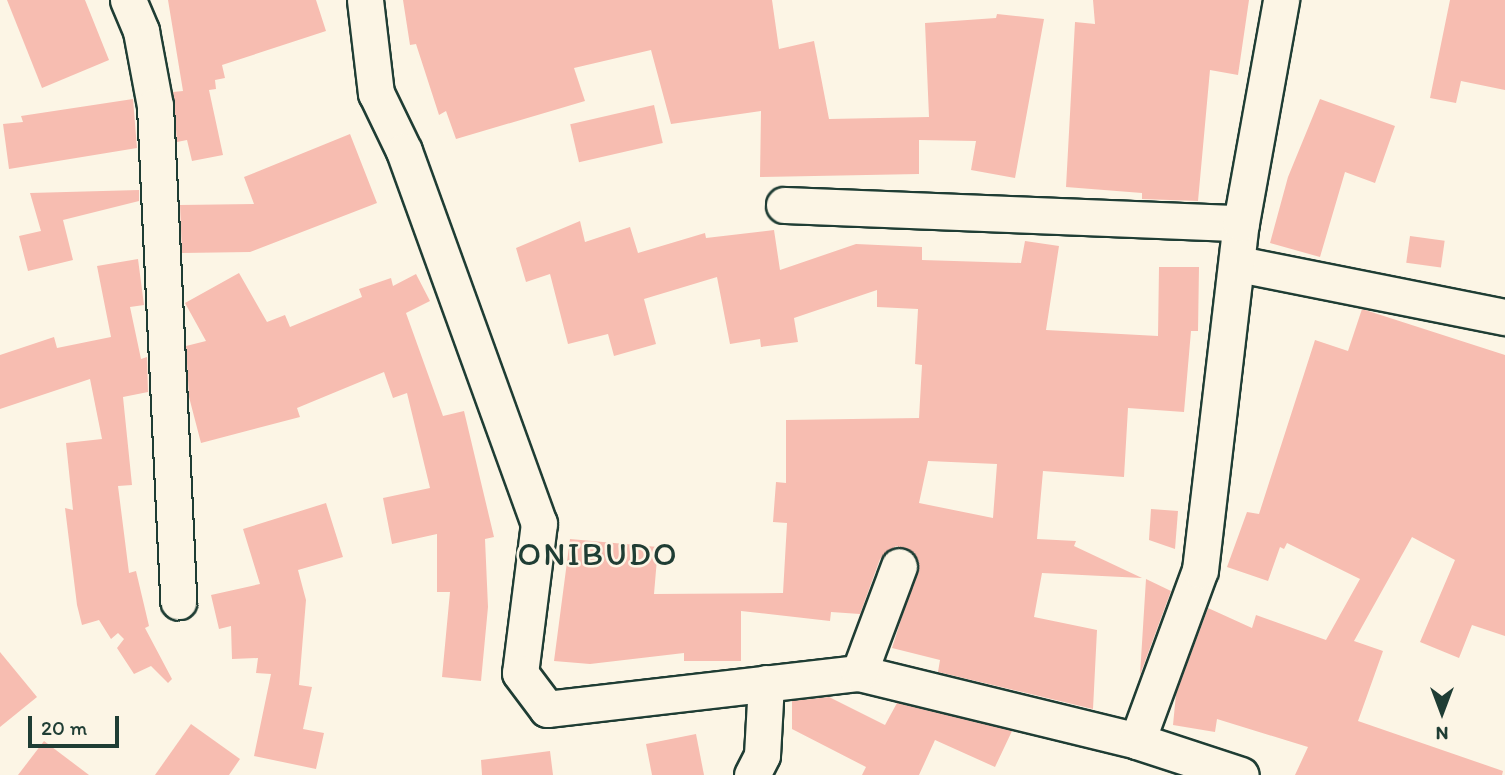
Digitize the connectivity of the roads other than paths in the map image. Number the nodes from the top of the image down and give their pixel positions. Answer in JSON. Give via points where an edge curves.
{"nodes":[{"id":1,"x":128,"y":0,"type":"edge"},
{"id":2,"x":365,"y":0,"type":"edge"},
{"id":3,"x":1281,"y":0,"type":"edge"},
{"id":4,"x":784,"y":205,"type":"dead end"},
{"id":5,"x":1241,"y":223,"type":"junction"},
{"id":6,"x":1239,"y":264,"type":"junction"},
{"id":7,"x":1505,"y":317,"type":"edge"},
{"id":8,"x":899,"y":566,"type":"dead end"},
{"id":9,"x":178,"y":601,"type":"dead end"},
{"id":10,"x":859,"y":673,"type":"junction"},
{"id":11,"x":766,"y":683,"type":"junction"},
{"id":12,"x":1137,"y":741,"type":"junction"},
{"id":13,"x":752,"y":775,"type":"edge"},
{"id":14,"x":1241,"y":775,"type":"edge"}],
"edges":[{"from":1,"to":9,"type":"street","via":[[141,31],[155,106]]},
{"from":2,"to":11,"type":"street","via":[[376,93],[404,150],[539,523],[520,673],[547,709]]},
{"from":3,"to":5,"type":"street"},
{"from":4,"to":5,"type":"street"},
{"from":5,"to":6,"type":"street"},
{"from":6,"to":7,"type":"street"},
{"from":6,"to":12,"type":"street","via":[[1200,570]]},
{"from":8,"to":10,"type":"street"},
{"from":10,"to":11,"type":"street"},
{"from":10,"to":12,"type":"street"},
{"from":11,"to":13,"type":"street","via":[[762,755]]},
{"from":12,"to":14,"type":"street"}]}
